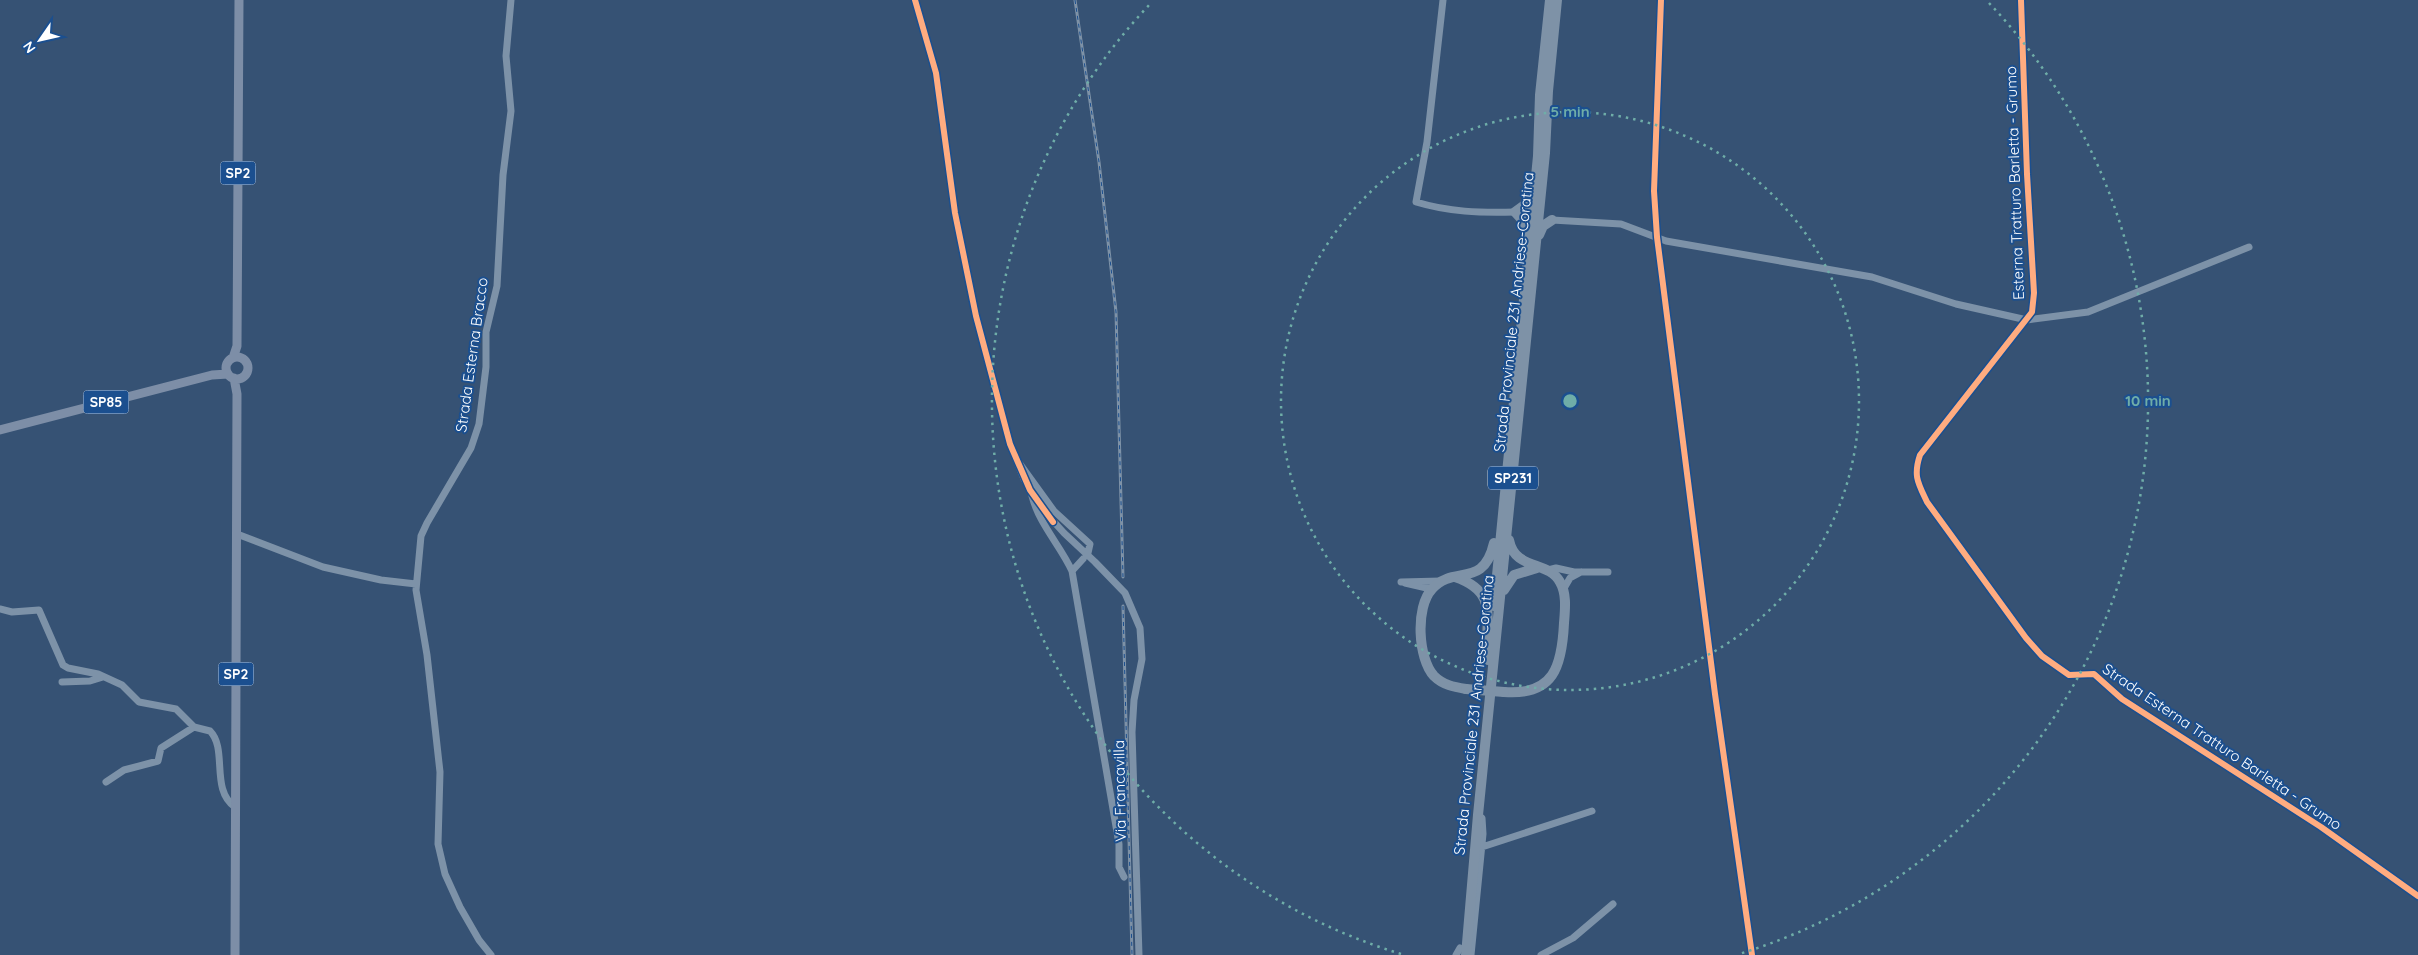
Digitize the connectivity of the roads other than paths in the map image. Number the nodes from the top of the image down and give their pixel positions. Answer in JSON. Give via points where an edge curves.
{"nodes":[{"id":1,"x":239,"y":0,"type":"edge"},
{"id":2,"x":511,"y":0,"type":"edge"},
{"id":3,"x":915,"y":0,"type":"edge"},
{"id":4,"x":1443,"y":0,"type":"edge"},
{"id":5,"x":1550,"y":0,"type":"edge"},
{"id":6,"x":1557,"y":0,"type":"edge"},
{"id":7,"x":2021,"y":0,"type":"edge"},
{"id":8,"x":1541,"y":155,"type":"junction"},
{"id":9,"x":1515,"y":212,"type":"junction"},
{"id":10,"x":1552,"y":220,"type":"junction"},
{"id":11,"x":2249,"y":247,"type":"dead end"},
{"id":12,"x":1532,"y":290,"type":"junction"},
{"id":13,"x":1522,"y":309,"type":"junction"},
{"id":14,"x":2027,"y":320,"type":"junction"},
{"id":15,"x":238,"y":346,"type":"junction"},
{"id":16,"x":243,"y":359,"type":"junction"},
{"id":17,"x":230,"y":361,"type":"junction"},
{"id":18,"x":212,"y":375,"type":"junction"},
{"id":19,"x":235,"y":376,"type":"junction"},
{"id":20,"x":0,"y":430,"type":"edge"},
{"id":21,"x":1016,"y":460,"type":"junction"},
{"id":22,"x":1042,"y":513,"type":"junction"},
{"id":23,"x":1510,"y":514,"type":"junction"},
{"id":24,"x":237,"y":534,"type":"junction"},
{"id":25,"x":1500,"y":537,"type":"junction"},
{"id":26,"x":1088,"y":553,"type":"dead end"},
{"id":27,"x":1082,"y":559,"type":"dead end"},
{"id":28,"x":1544,"y":569,"type":"junction"},
{"id":29,"x":1072,"y":571,"type":"junction"},
{"id":30,"x":1574,"y":571,"type":"junction"},
{"id":31,"x":1608,"y":572,"type":"dead end"},
{"id":32,"x":1454,"y":577,"type":"junction"},
{"id":33,"x":1558,"y":578,"type":"junction"},
{"id":34,"x":1441,"y":581,"type":"junction"},
{"id":35,"x":416,"y":584,"type":"junction"},
{"id":36,"x":1415,"y":584,"type":"junction"},
{"id":37,"x":1431,"y":589,"type":"junction"},
{"id":38,"x":1563,"y":590,"type":"junction"},
{"id":39,"x":1501,"y":598,"type":"junction"},
{"id":40,"x":1999,"y":600,"type":"joint"},
{"id":41,"x":1424,"y":606,"type":"junction"},
{"id":42,"x":0,"y":609,"type":"edge"},
{"id":43,"x":1488,"y":660,"type":"junction"},
{"id":44,"x":103,"y":677,"type":"junction"},
{"id":45,"x":62,"y":682,"type":"dead end"},
{"id":46,"x":194,"y":727,"type":"junction"},
{"id":47,"x":106,"y":782,"type":"dead end"},
{"id":48,"x":235,"y":807,"type":"junction"},
{"id":49,"x":1592,"y":811,"type":"dead end"},
{"id":50,"x":1478,"y":815,"type":"junction"},
{"id":51,"x":1482,"y":847,"type":"junction"},
{"id":52,"x":1124,"y":878,"type":"dead end"},
{"id":53,"x":2418,"y":896,"type":"edge"},
{"id":54,"x":1612,"y":904,"type":"dead end"},
{"id":55,"x":1460,"y":953,"type":"edge"},
{"id":56,"x":235,"y":955,"type":"edge"},
{"id":57,"x":491,"y":955,"type":"edge"},
{"id":58,"x":1139,"y":955,"type":"edge"},
{"id":59,"x":1471,"y":955,"type":"edge"},
{"id":60,"x":1542,"y":955,"type":"edge"}],
"edges":[{"from":1,"to":15,"type":"main road","number":"SP2"},
{"from":2,"to":35,"type":"street","name":"Strada Esterna Bracco","via":[[506,56],[511,111],[503,175],[497,286],[486,332],[486,367],[479,424],[471,448],[421,536]]},
{"from":3,"to":21,"type":"street","via":[[936,73],[941,122],[976,316]]},
{"from":4,"to":9,"type":"street","via":[[1431,114],[1416,202],[1464,212]]},
{"from":5,"to":8,"type":"highway","name":"Strada Provinciale 231 Andriese-Coratina","number":"SP231","via":[[1540,95]]},
{"from":6,"to":8,"type":"highway","name":"Strada Provinciale 231 Andriese-Coratina","number":"SP231"},
{"from":7,"to":14,"type":"street","name":"Esterna Tratturo Barletta - Grumo","via":[[2034,293],[2032,312]]},
{"from":8,"to":9,"type":"highway","via":[[1532,161],[1528,199],[1523,208]]},
{"from":8,"to":10,"type":"highway","via":[[1542,209]]},
{"from":8,"to":12,"type":"highway","name":"Strada Provinciale 231 Andriese-Coratina","number":"SP231"},
{"from":8,"to":13,"type":"highway","name":"Strada Provinciale 231 Andriese-Coratina","number":"SP231"},
{"from":9,"to":13,"type":"highway","via":[[1525,228],[1520,291]]},
{"from":10,"to":12,"type":"highway","via":[[1539,233]]},
{"from":10,"to":14,"type":"street","via":[[1621,224],[1666,241],[1872,277],[1956,304]]},
{"from":11,"to":14,"type":"street","via":[[2088,312]]},
{"from":12,"to":23,"type":"highway","name":"Strada Provinciale 231 Andriese-Coratina","number":"SP231"},
{"from":13,"to":25,"type":"highway","name":"Strada Provinciale 231 Andriese-Coratina","number":"SP231"},
{"from":14,"to":40,"type":"street","name":"Esterna Tratturo Barletta - Grumo","via":[[1920,455],[1915,470],[1926,502]]},
{"from":15,"to":16,"type":"main road","number":"SP2"},
{"from":15,"to":17,"type":"main road","number":"SP2"},
{"from":16,"to":17,"type":"main road"},
{"from":16,"to":19,"type":"main road","via":[[248,368]]},
{"from":17,"to":18,"type":"main road","number":"SP85"},
{"from":17,"to":19,"type":"main road"},
{"from":18,"to":19,"type":"main road","number":"SP85"},
{"from":18,"to":20,"type":"main road","number":"SP85"},
{"from":19,"to":24,"type":"main road","number":"SP2","via":[[238,394]]},
{"from":21,"to":22,"type":"street"},
{"from":21,"to":26,"type":"street","via":[[1028,472],[1054,512],[1090,544]]},
{"from":22,"to":29,"type":"street"},
{"from":22,"to":58,"type":"street","name":"Via Francavilla","via":[[1125,593],[1140,628],[1142,660],[1133,712]]},
{"from":23,"to":28,"type":"highway","via":[[1509,539],[1513,551],[1528,564]]},
{"from":23,"to":39,"type":"highway","name":"Strada Provinciale 231 Andriese-Coratina","number":"SP231"},
{"from":24,"to":35,"type":"street","via":[[323,567]]},
{"from":24,"to":48,"type":"main road","number":"SP2"},
{"from":25,"to":32,"type":"highway","via":[[1495,541],[1489,561],[1479,571]]},
{"from":25,"to":43,"type":"highway","name":"Strada Provinciale 231 Andriese-Coratina","number":"SP231"},
{"from":27,"to":29,"type":"street"},
{"from":28,"to":30,"type":"street"},
{"from":28,"to":33,"type":"highway"},
{"from":28,"to":39,"type":"highway","via":[[1514,575]]},
{"from":29,"to":52,"type":"street","via":[[1119,844],[1119,867]]},
{"from":30,"to":31,"type":"street"},
{"from":30,"to":33,"type":"street"},
{"from":30,"to":38,"type":"street"},
{"from":32,"to":34,"type":"highway"},
{"from":32,"to":43,"type":"highway","via":[[1473,584],[1484,599],[1488,609]]},
{"from":33,"to":38,"type":"highway"},
{"from":34,"to":36,"type":"street"},
{"from":34,"to":37,"type":"highway"},
{"from":35,"to":57,"type":"street","name":"Strada Esterna Bracco","via":[[435,713],[440,772],[438,844],[445,874],[460,907]]},
{"from":36,"to":37,"type":"street"},
{"from":36,"to":41,"type":"street"},
{"from":37,"to":41,"type":"highway"},
{"from":38,"to":41,"type":"highway","bridge":true,"via":[[1564,638],[1559,666],[1552,677],[1528,692],[1454,687],[1442,682],[1428,667],[1421,640]]},
{"from":39,"to":50,"type":"highway","name":"Strada Provinciale 231 Andriese-Coratina","number":"SP231"},
{"from":40,"to":53,"type":"street","name":"Strada Esterna Tratturo Barletta - Grumo","via":[[2026,638],[2061,670],[2070,675],[2094,674],[2122,699],[2321,827]]},
{"from":42,"to":44,"type":"street","via":[[12,612],[39,610],[63,665]]},
{"from":43,"to":55,"type":"highway","name":"Strada Provinciale 231 Andriese-Coratina","number":"SP231"},
{"from":44,"to":45,"type":"street"},
{"from":44,"to":46,"type":"street","via":[[122,685],[139,702],[176,709]]},
{"from":46,"to":47,"type":"street","via":[[161,748],[158,761],[124,770]]},
{"from":46,"to":48,"type":"street","via":[[213,734],[223,794]]},
{"from":48,"to":56,"type":"main road","number":"SP2"},
{"from":49,"to":51,"type":"street"},
{"from":50,"to":51,"type":"street","via":[[1483,822]]},
{"from":50,"to":55,"type":"highway","name":"Strada Provinciale 231 Andriese-Coratina","number":"SP231"},
{"from":51,"to":59,"type":"street"},
{"from":54,"to":60,"type":"street","via":[[1572,938]]}]}
